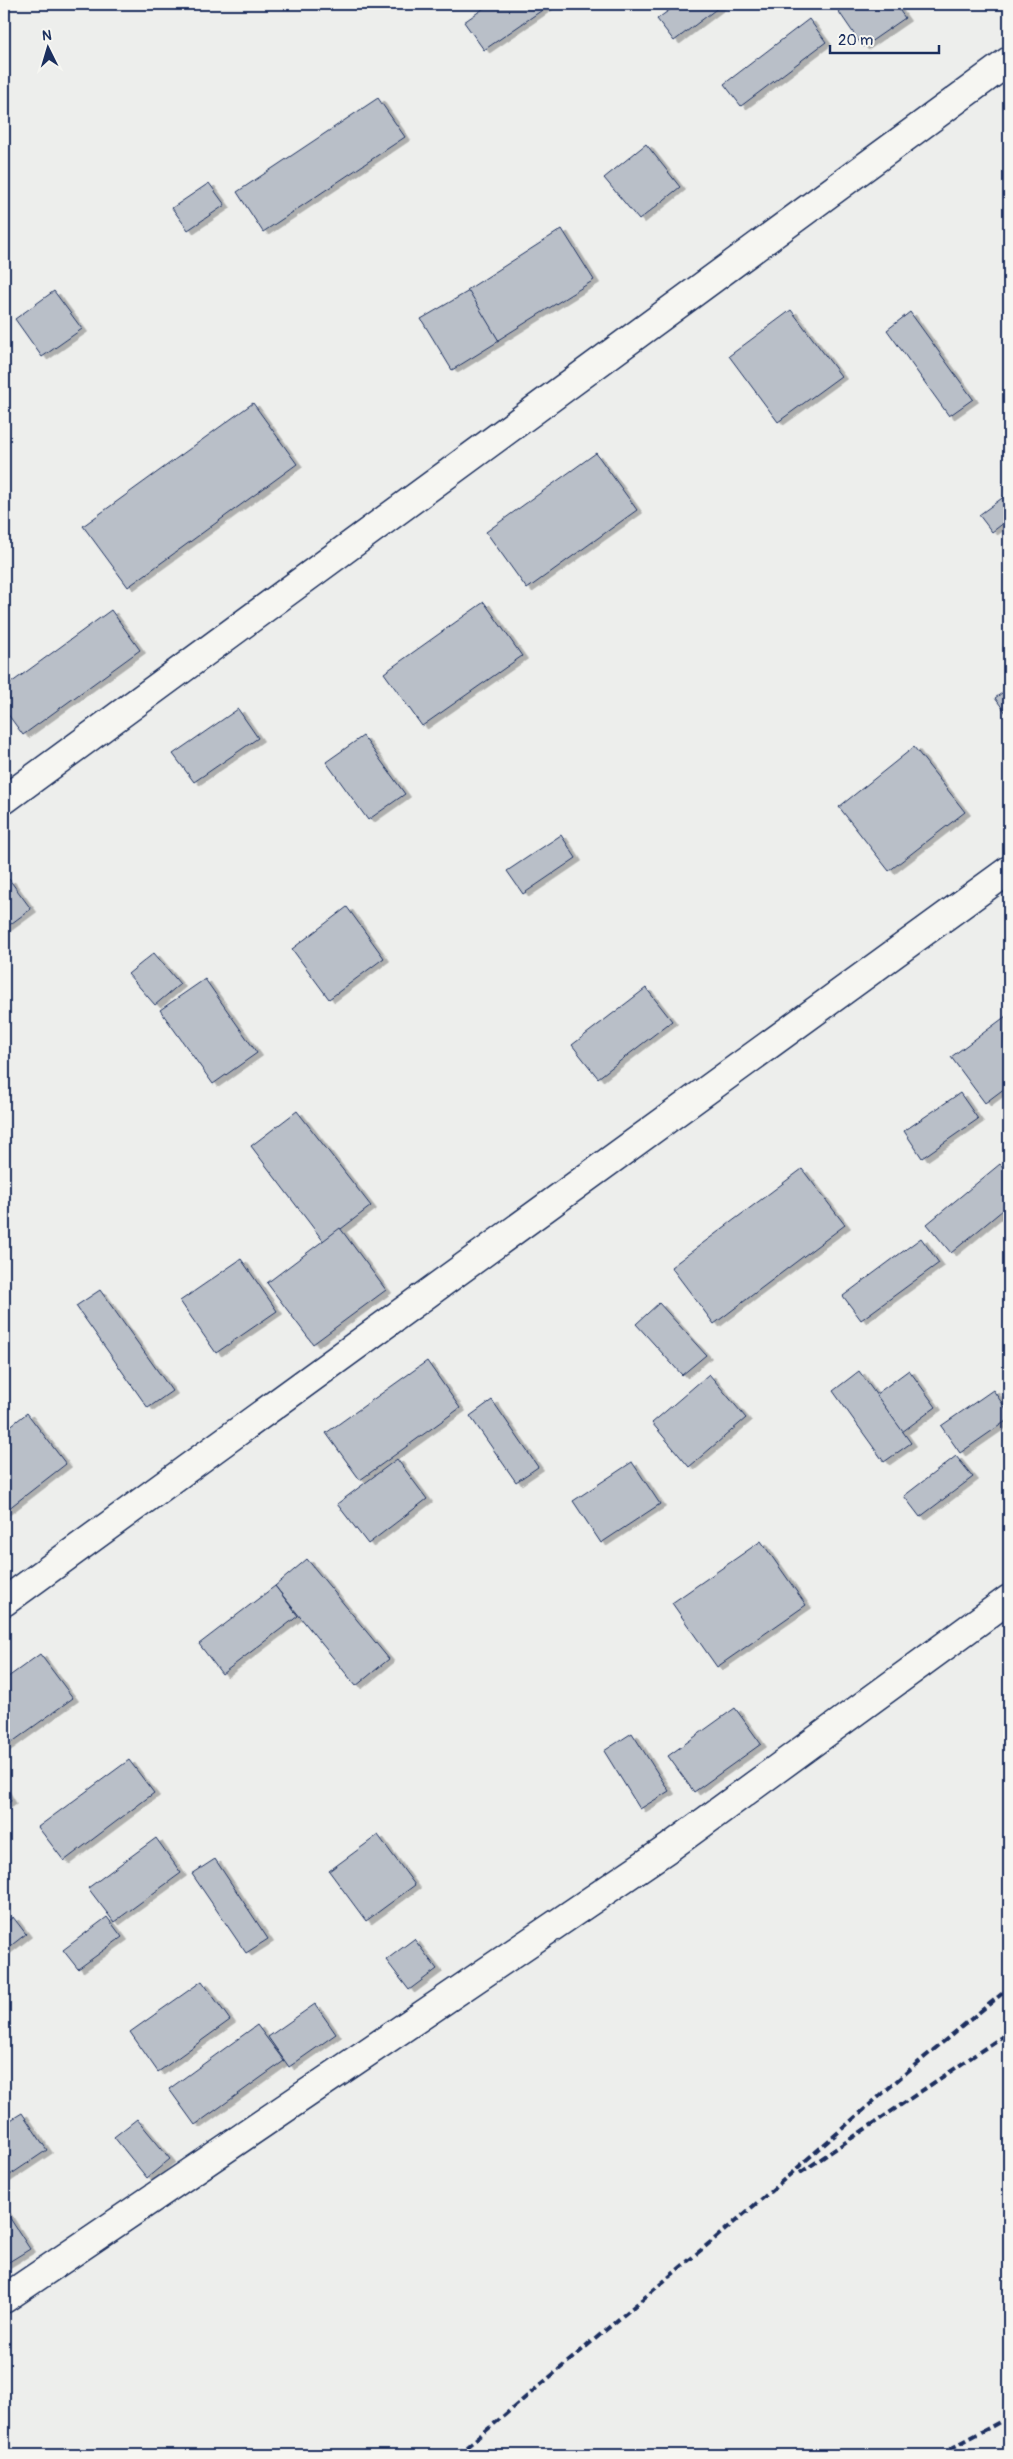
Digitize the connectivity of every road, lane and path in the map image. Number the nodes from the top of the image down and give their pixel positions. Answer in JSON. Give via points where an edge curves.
{"nodes":[{"id":1,"x":1009,"y":61,"type":"edge"},
{"id":2,"x":4,"y":800,"type":"edge"},
{"id":3,"x":1009,"y":870,"type":"edge"},
{"id":4,"x":1009,"y":1599,"type":"edge"},
{"id":5,"x":4,"y":1602,"type":"edge"},
{"id":6,"x":4,"y":2299,"type":"edge"}],
"edges":[{"from":1,"to":2,"type":"street"},
{"from":3,"to":5,"type":"street"},
{"from":4,"to":6,"type":"street","via":[[670,1847]]}]}
